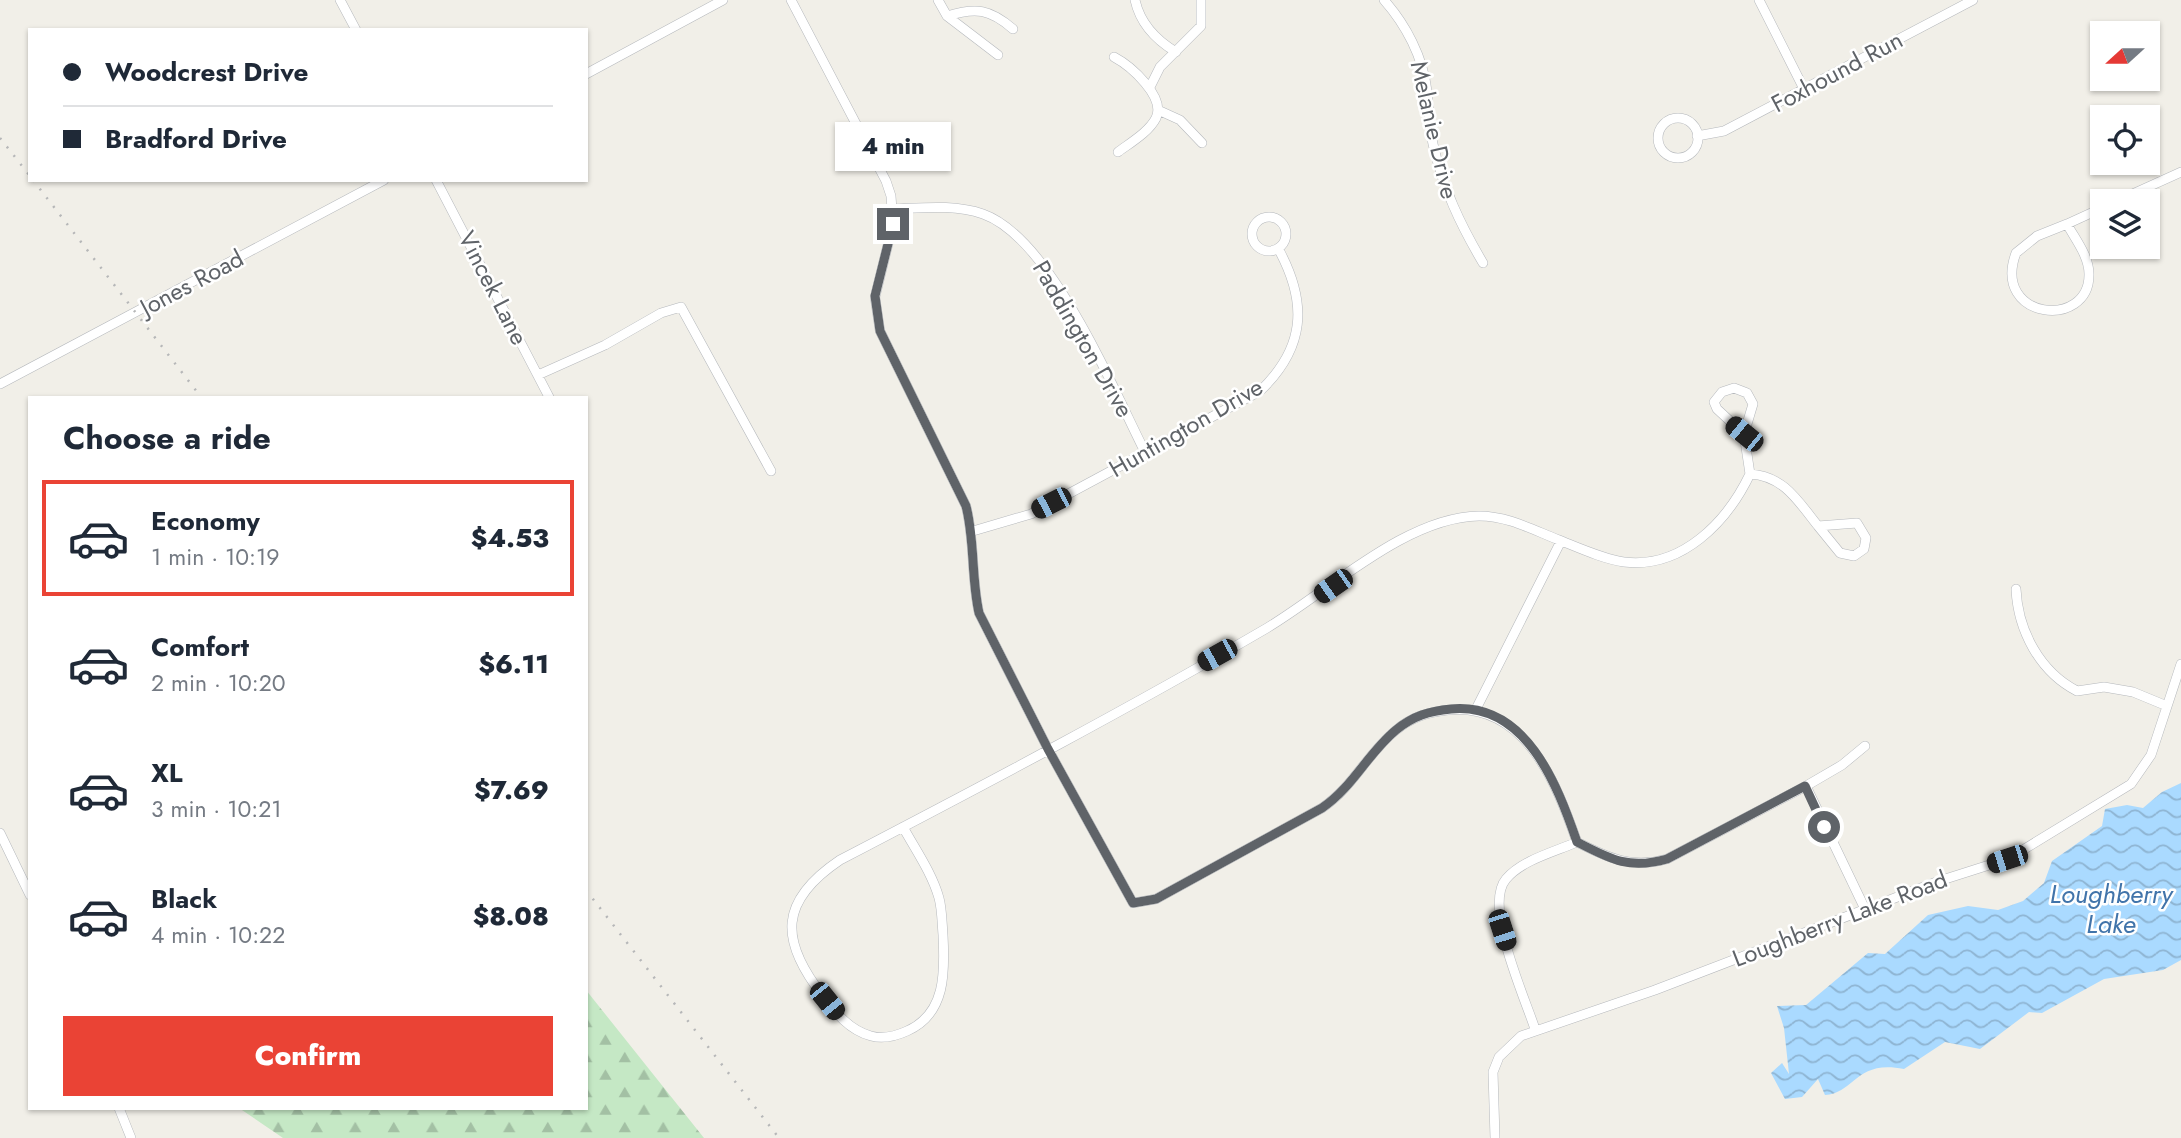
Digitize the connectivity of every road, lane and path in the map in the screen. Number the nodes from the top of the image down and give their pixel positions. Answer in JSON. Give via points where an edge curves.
{"nodes":[{"id":1,"x":341,"y":0,"type":"edge"},
{"id":2,"x":723,"y":0,"type":"edge"},
{"id":3,"x":791,"y":0,"type":"edge"},
{"id":4,"x":938,"y":0,"type":"edge"},
{"id":5,"x":1135,"y":0,"type":"edge"},
{"id":6,"x":1201,"y":0,"type":"edge"},
{"id":7,"x":1384,"y":0,"type":"edge"},
{"id":8,"x":1759,"y":0,"type":"edge"},
{"id":9,"x":1973,"y":0,"type":"edge"},
{"id":10,"x":947,"y":16,"type":"junction"},
{"id":11,"x":355,"y":28,"type":"edge"},
{"id":12,"x":1013,"y":30,"type":"dead end"},
{"id":13,"x":1176,"y":52,"type":"junction"},
{"id":14,"x":998,"y":55,"type":"dead end"},
{"id":15,"x":1114,"y":57,"type":"dead end"},
{"id":16,"x":588,"y":73,"type":"edge"},
{"id":17,"x":1150,"y":87,"type":"junction"},
{"id":18,"x":1804,"y":89,"type":"junction"},
{"id":19,"x":1158,"y":110,"type":"junction"},
{"id":20,"x":1697,"y":136,"type":"junction"},
{"id":21,"x":1202,"y":143,"type":"dead end"},
{"id":22,"x":1118,"y":152,"type":"dead end"},
{"id":23,"x":2181,"y":172,"type":"edge"},
{"id":24,"x":380,"y":182,"type":"edge"},
{"id":25,"x":437,"y":182,"type":"edge"},
{"id":26,"x":2143,"y":189,"type":"edge"},
{"id":27,"x":893,"y":209,"type":"junction"},
{"id":28,"x":2090,"y":213,"type":"edge"},
{"id":29,"x":2067,"y":224,"type":"junction"},
{"id":30,"x":1279,"y":250,"type":"junction"},
{"id":31,"x":1483,"y":263,"type":"dead end"},
{"id":32,"x":538,"y":375,"type":"junction"},
{"id":33,"x":0,"y":384,"type":"edge"},
{"id":34,"x":548,"y":396,"type":"edge"},
{"id":35,"x":1744,"y":434,"type":"junction"},
{"id":36,"x":1145,"y":452,"type":"junction"},
{"id":37,"x":771,"y":471,"type":"dead end"},
{"id":38,"x":1750,"y":474,"type":"junction"},
{"id":39,"x":1818,"y":526,"type":"junction"},
{"id":40,"x":973,"y":531,"type":"junction"},
{"id":41,"x":1561,"y":541,"type":"junction"},
{"id":42,"x":2016,"y":589,"type":"dead end"},
{"id":43,"x":2181,"y":664,"type":"edge"},
{"id":44,"x":2167,"y":706,"type":"junction"},
{"id":45,"x":1475,"y":711,"type":"junction"},
{"id":46,"x":1865,"y":746,"type":"dead end"},
{"id":47,"x":1048,"y":749,"type":"junction"},
{"id":48,"x":1805,"y":786,"type":"junction"},
{"id":49,"x":903,"y":827,"type":"junction"},
{"id":50,"x":0,"y":833,"type":"edge"},
{"id":51,"x":1577,"y":842,"type":"junction"},
{"id":52,"x":28,"y":891,"type":"edge"},
{"id":53,"x":1864,"y":909,"type":"junction"},
{"id":54,"x":1535,"y":1029,"type":"junction"},
{"id":55,"x":120,"y":1110,"type":"edge"},
{"id":56,"x":131,"y":1138,"type":"edge"},
{"id":57,"x":1495,"y":1138,"type":"edge"}],
"edges":[{"from":1,"to":11,"type":"street"},
{"from":2,"to":16,"type":"street"},
{"from":3,"to":27,"type":"street","via":[[876,160]]},
{"from":4,"to":10,"type":"street"},
{"from":5,"to":13,"type":"street","via":[[1146,25]]},
{"from":6,"to":13,"type":"street","via":[[1201,26]]},
{"from":7,"to":31,"type":"street","name":"Melanie Drive","via":[[1420,58],[1442,179],[1453,211]]},
{"from":8,"to":18,"type":"street"},
{"from":9,"to":18,"type":"street","name":"Foxhound Run"},
{"from":10,"to":12,"type":"street","via":[[974,8],[986,10]]},
{"from":10,"to":14,"type":"street"},
{"from":13,"to":17,"type":"street","via":[[1155,74]]},
{"from":15,"to":17,"type":"street"},
{"from":17,"to":19,"type":"street"},
{"from":18,"to":20,"type":"street","name":"Foxhound Run","via":[[1724,131]]},
{"from":19,"to":21,"type":"street","via":[[1180,120]]},
{"from":19,"to":22,"type":"street","via":[[1156,120]]},
{"from":20,"to":20,"type":"street","name":"Foxhound Run","via":[[1688,121],[1675,119],[1663,125],[1659,144],[1665,154],[1684,157],[1694,150]]},
{"from":23,"to":26,"type":"street"},
{"from":24,"to":33,"type":"street","name":"Jones Road"},
{"from":25,"to":32,"type":"street","name":"Vincek Lane"},
{"from":27,"to":36,"type":"street","name":"Paddington Drive","via":[[962,209],[993,218],[1021,239],[1060,292]]},
{"from":27,"to":40,"type":"street","via":[[875,296],[880,331],[950,468]]},
{"from":28,"to":29,"type":"street"},
{"from":29,"to":29,"type":"street","via":[[2037,236],[2016,253],[2011,278],[2017,292],[2034,308],[2046,311],[2071,306],[2087,286],[2087,262]]},
{"from":30,"to":30,"type":"street","via":[[1256,245],[1252,232],[1256,221],[1269,216],[1279,219],[1286,239]]},
{"from":30,"to":36,"type":"street","name":"Huntington Drive","via":[[1298,303],[1295,339],[1283,365],[1260,391]]},
{"from":32,"to":34,"type":"street","name":"Vincek Lane"},
{"from":32,"to":37,"type":"street","via":[[681,307]]},
{"from":35,"to":35,"type":"street","via":[[1717,409],[1714,402],[1722,392],[1738,388],[1753,404]]},
{"from":35,"to":38,"type":"street"},
{"from":36,"to":40,"type":"street","name":"Huntington Drive","via":[[1031,514]]},
{"from":38,"to":39,"type":"street","via":[[1780,482]]},
{"from":38,"to":41,"type":"street","via":[[1739,497],[1715,526],[1674,554],[1654,561],[1621,562]]},
{"from":39,"to":39,"type":"street","via":[[1857,523],[1866,538],[1864,549],[1845,556]]},
{"from":40,"to":47,"type":"street","via":[[979,613]]},
{"from":41,"to":45,"type":"street"},
{"from":41,"to":47,"type":"street","via":[[1520,523],[1479,516],[1417,530],[1266,628]]},
{"from":42,"to":44,"type":"street","via":[[2030,643],[2051,674],[2077,691],[2104,687],[2133,692]]},
{"from":43,"to":44,"type":"street","name":"Loughberry Lake Road"},
{"from":44,"to":53,"type":"street","name":"Loughberry Lake Road","via":[[2151,755],[2131,784],[2007,859]]},
{"from":45,"to":47,"type":"street","via":[[1435,711],[1410,720],[1330,803],[1139,905],[1126,894]]},
{"from":45,"to":51,"type":"street","via":[[1501,719],[1531,747],[1562,798]]},
{"from":46,"to":48,"type":"street","via":[[1843,765]]},
{"from":47,"to":49,"type":"street"},
{"from":48,"to":51,"type":"street","via":[[1667,859],[1647,865],[1610,859]]},
{"from":48,"to":53,"type":"street"},
{"from":49,"to":49,"type":"street","via":[[815,878],[794,913],[794,946],[805,973],[848,1025],[872,1036],[912,1029],[931,1013],[942,991],[939,898]]},
{"from":50,"to":52,"type":"street"},
{"from":51,"to":54,"type":"street","via":[[1514,872],[1501,887],[1502,930]]},
{"from":53,"to":54,"type":"street","name":"Loughberry Lake Road","via":[[1655,990]]},
{"from":54,"to":57,"type":"street","name":"Loughberry Lake Road","via":[[1508,1046],[1493,1072]]},
{"from":55,"to":56,"type":"street"}]}
